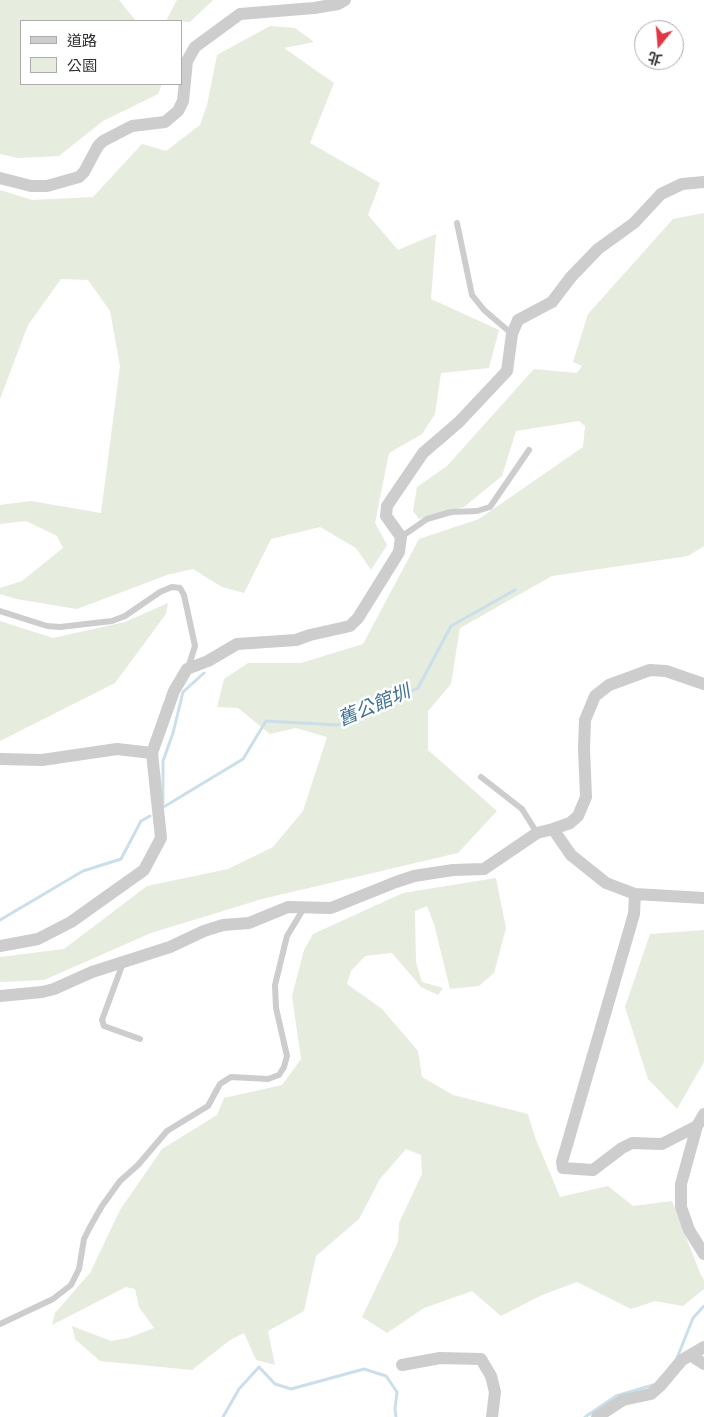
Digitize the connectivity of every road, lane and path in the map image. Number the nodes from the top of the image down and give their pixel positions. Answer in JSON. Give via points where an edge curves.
{"nodes":[{"id":1,"x":344,"y":0,"type":"edge"},
{"id":2,"x":0,"y":178,"type":"edge"},
{"id":3,"x":704,"y":182,"type":"edge"},
{"id":4,"x":457,"y":223,"type":"dead end"},
{"id":5,"x":512,"y":334,"type":"junction"},
{"id":6,"x":529,"y":450,"type":"dead end"},
{"id":7,"x":401,"y":538,"type":"junction"},
{"id":8,"x":0,"y":611,"type":"edge"},
{"id":9,"x":188,"y":669,"type":"junction"},
{"id":10,"x":704,"y":684,"type":"edge"},
{"id":11,"x":152,"y":753,"type":"junction"},
{"id":12,"x":0,"y":759,"type":"edge"},
{"id":13,"x":481,"y":777,"type":"dead end"},
{"id":14,"x":553,"y":829,"type":"junction"},
{"id":15,"x":537,"y":833,"type":"junction"},
{"id":16,"x":635,"y":894,"type":"junction"},
{"id":17,"x":704,"y":898,"type":"edge"},
{"id":18,"x":304,"y":906,"type":"junction"},
{"id":19,"x":0,"y":946,"type":"edge"},
{"id":20,"x":123,"y":963,"type":"junction"},
{"id":21,"x":0,"y":996,"type":"edge"},
{"id":22,"x":140,"y":1039,"type":"dead end"},
{"id":23,"x":704,"y":1114,"type":"edge"},
{"id":24,"x":697,"y":1126,"type":"junction"},
{"id":25,"x":704,"y":1254,"type":"edge"},
{"id":26,"x":0,"y":1324,"type":"edge"},
{"id":27,"x":704,"y":1347,"type":"edge"},
{"id":28,"x":690,"y":1355,"type":"junction"},
{"id":29,"x":704,"y":1364,"type":"edge"},
{"id":30,"x":402,"y":1365,"type":"dead end"},
{"id":31,"x":492,"y":1417,"type":"edge"},
{"id":32,"x":597,"y":1417,"type":"edge"}],
"edges":[{"from":1,"to":2,"type":"street","via":[[314,8],[240,14],[195,47],[187,61],[178,111],[165,122],[132,126],[104,141],[79,177],[47,186],[30,186]]},
{"from":3,"to":5,"type":"street","via":[[682,184],[661,194],[634,223],[598,249],[552,302],[518,320]]},
{"from":4,"to":5,"type":"lane","via":[[472,295]]},
{"from":5,"to":7,"type":"street","via":[[507,371],[459,422],[423,453],[388,506],[386,516]]},
{"from":6,"to":7,"type":"lane","via":[[490,507],[427,519]]},
{"from":7,"to":9,"type":"street","via":[[399,552],[350,626],[296,640],[237,644]]},
{"from":8,"to":9,"type":"lane","via":[[47,626],[112,621],[160,592],[172,587],[180,588],[195,646]]},
{"from":9,"to":11,"type":"street","via":[[174,691]]},
{"from":10,"to":14,"type":"street","via":[[666,671],[650,670],[609,685],[595,696],[585,720],[586,797],[578,816],[570,823]]},
{"from":11,"to":12,"type":"street","via":[[117,749],[42,760]]},
{"from":11,"to":19,"type":"street","via":[[161,838],[144,870],[71,922],[38,939]]},
{"from":13,"to":15,"type":"lane","via":[[522,809]]},
{"from":14,"to":15,"type":"street"},
{"from":14,"to":16,"type":"street","via":[[571,855],[606,883]]},
{"from":15,"to":18,"type":"street","via":[[484,869],[414,876],[331,908]]},
{"from":16,"to":17,"type":"street"},
{"from":16,"to":24,"type":"street","via":[[634,914],[562,1162],[563,1168],[593,1170],[622,1148],[632,1144],[662,1144]]},
{"from":18,"to":20,"type":"street","via":[[288,907],[249,923],[223,925]]},
{"from":18,"to":26,"type":"lane","via":[[286,936],[275,985],[276,1008],[287,1056],[279,1075],[268,1079],[231,1077],[220,1084],[208,1106],[167,1131],[138,1166],[120,1181],[102,1206],[84,1239],[79,1268],[71,1285],[53,1299]]},
{"from":20,"to":21,"type":"street","via":[[48,991]]},
{"from":20,"to":22,"type":"lane","via":[[102,1020],[104,1026]]},
{"from":23,"to":24,"type":"street"},
{"from":24,"to":25,"type":"street","via":[[681,1184],[681,1207],[689,1230]]},
{"from":27,"to":28,"type":"street"},
{"from":28,"to":29,"type":"street"},
{"from":28,"to":32,"type":"street","via":[[650,1394],[623,1400]]},
{"from":30,"to":31,"type":"street","via":[[440,1358],[481,1359],[491,1376],[495,1392]]}]}
